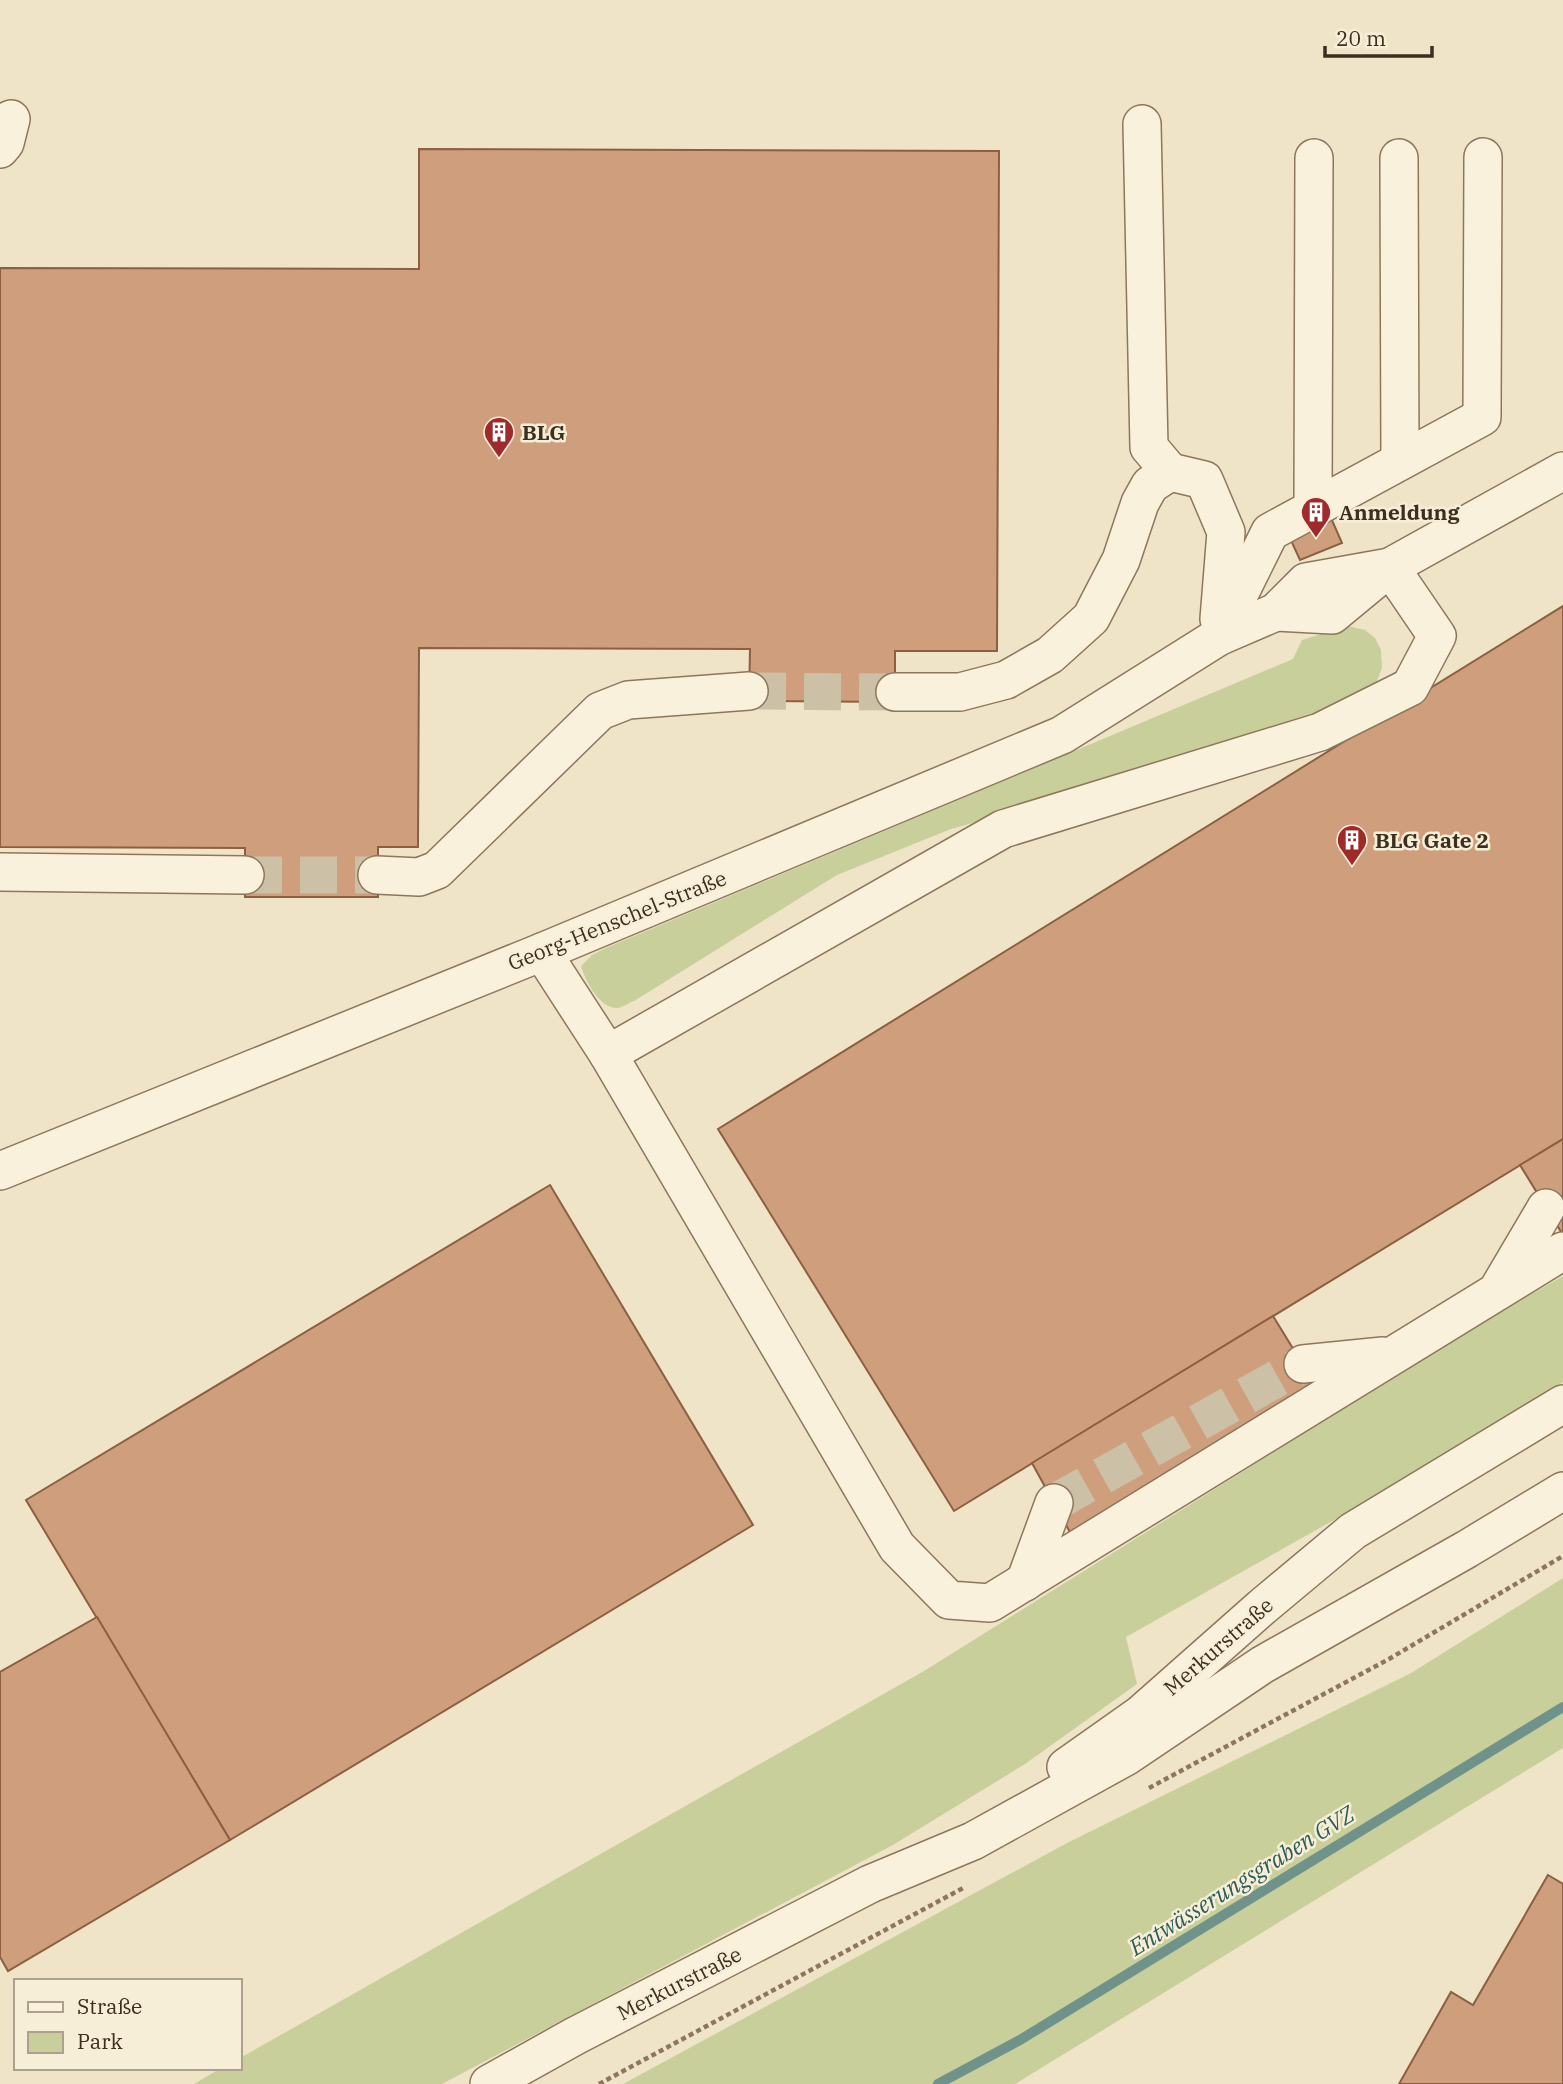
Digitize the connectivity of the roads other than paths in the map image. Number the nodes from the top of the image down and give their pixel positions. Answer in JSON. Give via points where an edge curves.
{"nodes":[{"id":1,"x":1142,"y":124,"type":"dead end"},
{"id":2,"x":1483,"y":157,"type":"dead end"},
{"id":3,"x":1314,"y":158,"type":"dead end"},
{"id":4,"x":1399,"y":158,"type":"dead end"},
{"id":5,"x":1400,"y":461,"type":"junction"},
{"id":6,"x":1563,"y":471,"type":"edge"},
{"id":7,"x":1170,"y":472,"type":"junction"},
{"id":8,"x":1314,"y":508,"type":"junction"},
{"id":9,"x":1390,"y":567,"type":"junction"},
{"id":10,"x":1218,"y":637,"type":"junction"},
{"id":11,"x":749,"y":691,"type":"tunnel mouth"},
{"id":12,"x":895,"y":692,"type":"tunnel mouth"},
{"id":13,"x":0,"y":872,"type":"edge"},
{"id":14,"x":245,"y":875,"type":"tunnel mouth"},
{"id":15,"x":377,"y":875,"type":"tunnel mouth"},
{"id":16,"x":542,"y":952,"type":"junction"},
{"id":17,"x":608,"y":1054,"type":"junction"},
{"id":18,"x":0,"y":1171,"type":"edge"},
{"id":19,"x":1546,"y":1208,"type":"dead end"},
{"id":20,"x":1563,"y":1251,"type":"edge"},
{"id":21,"x":1497,"y":1292,"type":"junction"},
{"id":22,"x":1394,"y":1354,"type":"junction"},
{"id":23,"x":1303,"y":1364,"type":"tunnel mouth"},
{"id":24,"x":1563,"y":1404,"type":"edge"},
{"id":25,"x":1563,"y":1490,"type":"edge"},
{"id":26,"x":1054,"y":1503,"type":"tunnel mouth"},
{"id":27,"x":1025,"y":1581,"type":"junction"},
{"id":28,"x":870,"y":1884,"type":"junction"},
{"id":29,"x":489,"y":2084,"type":"edge"}],
"edges":[{"from":1,"to":7,"type":"street","via":[[1149,447]]},
{"from":2,"to":5,"type":"street","via":[[1482,417]]},
{"from":3,"to":8,"type":"street"},
{"from":4,"to":5,"type":"street"},
{"from":5,"to":8,"type":"street"},
{"from":6,"to":9,"type":"street"},
{"from":7,"to":10,"type":"street","via":[[1204,480],[1226,532]]},
{"from":7,"to":12,"type":"street","via":[[1150,485],[1140,503],[1121,560],[1091,618],[1050,655],[1006,680],[960,692]]},
{"from":8,"to":10,"type":"street","via":[[1270,532]]},
{"from":9,"to":10,"type":"street","name":"Georg-Henschel-Straße","via":[[1332,615],[1276,612]]},
{"from":9,"to":17,"type":"street","via":[[1437,636],[1410,687],[1320,732],[1003,829]]},
{"from":10,"to":16,"type":"street","name":"Georg-Henschel-Straße","via":[[1062,735]]},
{"from":11,"to":15,"type":"street","via":[[628,700],[600,711],[436,870],[418,877]]},
{"from":13,"to":14,"type":"street"},
{"from":16,"to":17,"type":"street"},
{"from":16,"to":18,"type":"street","name":"Georg-Henschel-Straße"},
{"from":17,"to":27,"type":"street","via":[[897,1548],[949,1600],[990,1604]]},
{"from":19,"to":21,"type":"street"},
{"from":20,"to":21,"type":"street"},
{"from":21,"to":22,"type":"street"},
{"from":22,"to":23,"type":"street"},
{"from":22,"to":27,"type":"street"},
{"from":24,"to":28,"type":"street","name":"Merkurstraße","via":[[1353,1531],[1140,1714],[1069,1765],[961,1822]]},
{"from":25,"to":28,"type":"street","name":"Merkurstraße","via":[[1262,1665],[1127,1756],[973,1841]]},
{"from":26,"to":27,"type":"street"},
{"from":28,"to":29,"type":"street","name":"Merkurstraße"}]}
